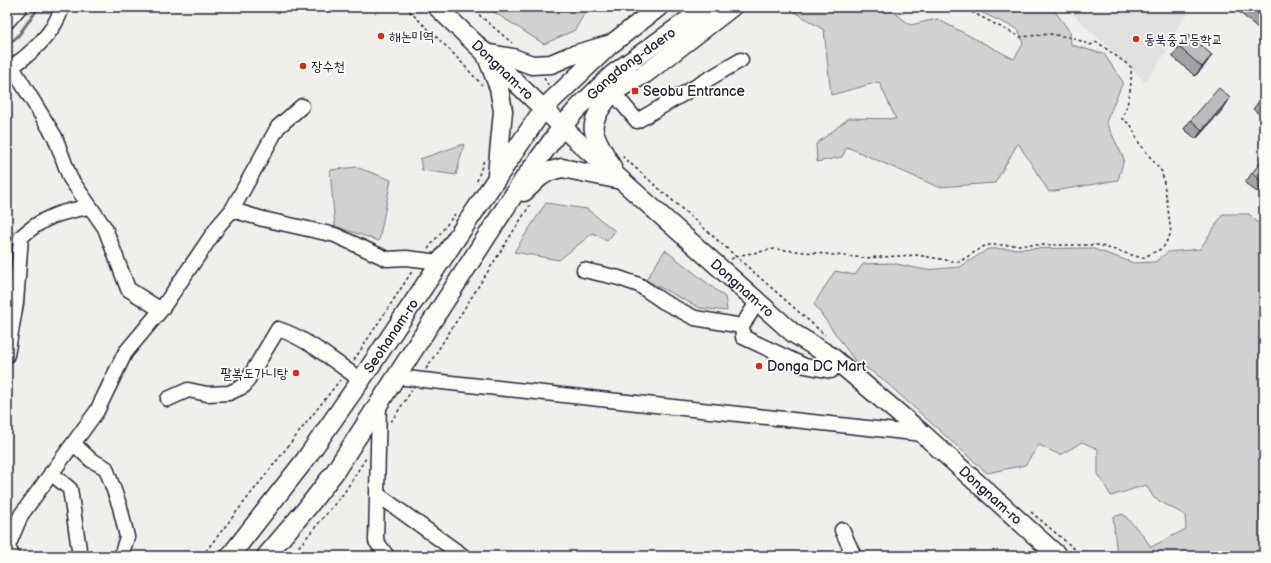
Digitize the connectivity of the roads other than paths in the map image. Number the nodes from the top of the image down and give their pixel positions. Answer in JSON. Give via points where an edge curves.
{"nodes":[{"id":1,"x":20,"y":7,"type":"edge"},
{"id":2,"x":62,"y":7,"type":"edge"},
{"id":3,"x":437,"y":7,"type":"edge"},
{"id":4,"x":658,"y":7,"type":"edge"},
{"id":5,"x":706,"y":7,"type":"edge"},
{"id":6,"x":732,"y":7,"type":"edge"},
{"id":7,"x":7,"y":22,"type":"edge"},
{"id":8,"x":655,"y":44,"type":"junction"},
{"id":9,"x":610,"y":45,"type":"junction"},
{"id":10,"x":485,"y":53,"type":"junction"},
{"id":11,"x":741,"y":60,"type":"dead end"},
{"id":12,"x":9,"y":69,"type":"edge"},
{"id":13,"x":613,"y":92,"type":"junction"},
{"id":14,"x":302,"y":106,"type":"dead end"},
{"id":15,"x":544,"y":108,"type":"junction"},
{"id":16,"x":562,"y":127,"type":"junction"},
{"id":17,"x":496,"y":176,"type":"junction"},
{"id":18,"x":618,"y":177,"type":"junction"},
{"id":19,"x":88,"y":207,"type":"junction"},
{"id":20,"x":504,"y":209,"type":"junction"},
{"id":21,"x":232,"y":210,"type":"junction"},
{"id":22,"x":440,"y":262,"type":"junction"},
{"id":23,"x":584,"y":270,"type":"dead end"},
{"id":24,"x":758,"y":301,"type":"junction"},
{"id":25,"x":161,"y":310,"type":"junction"},
{"id":26,"x":742,"y":326,"type":"junction"},
{"id":27,"x":7,"y":355,"type":"edge"},
{"id":28,"x":831,"y":371,"type":"dead end"},
{"id":29,"x":354,"y":375,"type":"junction"},
{"id":30,"x":396,"y":377,"type":"junction"},
{"id":31,"x":168,"y":399,"type":"dead end"},
{"id":32,"x":379,"y":403,"type":"junction"},
{"id":33,"x":923,"y":434,"type":"junction"},
{"id":34,"x":74,"y":444,"type":"junction"},
{"id":35,"x":51,"y":472,"type":"junction"},
{"id":36,"x":377,"y":494,"type":"junction"},
{"id":37,"x":842,"y":530,"type":"dead end"},
{"id":38,"x":12,"y":556,"type":"edge"},
{"id":39,"x":80,"y":556,"type":"edge"},
{"id":40,"x":122,"y":556,"type":"edge"},
{"id":41,"x":230,"y":556,"type":"edge"},
{"id":42,"x":266,"y":556,"type":"edge"},
{"id":43,"x":387,"y":556,"type":"edge"},
{"id":44,"x":464,"y":556,"type":"edge"},
{"id":45,"x":854,"y":556,"type":"edge"},
{"id":46,"x":1058,"y":556,"type":"edge"}],
"edges":[{"from":1,"to":7,"type":"street"},
{"from":2,"to":12,"type":"street","via":[[59,19],[27,58]]},
{"from":3,"to":10,"type":"main road","name":"Dongnam-ro"},
{"from":4,"to":9,"type":"main road","name":"Gangdong-daero"},
{"from":5,"to":8,"type":"main road","name":"Gangdong-daero"},
{"from":6,"to":13,"type":"main road","via":[[645,74]]},
{"from":8,"to":13,"type":"main road"},
{"from":8,"to":16,"type":"main road","name":"Gangdong-daero","via":[[613,74]]},
{"from":9,"to":10,"type":"main road","via":[[551,64],[532,65],[513,58]]},
{"from":9,"to":15,"type":"main road","name":"Gangdong-daero"},
{"from":10,"to":15,"type":"main road","name":"Dongnam-ro"},
{"from":10,"to":17,"type":"main road","via":[[499,88],[503,111]]},
{"from":11,"to":13,"type":"street","via":[[637,121]]},
{"from":12,"to":19,"type":"street","via":[[55,136],[70,178]]},
{"from":13,"to":18,"type":"main road","via":[[595,118],[594,130]]},
{"from":14,"to":21,"type":"street","via":[[278,127]]},
{"from":15,"to":16,"type":"main road","name":"Dongnam-ro"},
{"from":15,"to":17,"type":"main road","name":"Seohanam-ro"},
{"from":16,"to":18,"type":"main road","name":"Dongnam-ro"},
{"from":16,"to":20,"type":"main road","name":"Seohanam-ro"},
{"from":17,"to":22,"type":"main road","name":"Seohanam-ro"},
{"from":18,"to":20,"type":"main road","via":[[589,174],[576,169],[556,169],[540,177]]},
{"from":18,"to":24,"type":"main road","name":"Dongnam-ro"},
{"from":19,"to":25,"type":"street","via":[[105,228],[128,289]]},
{"from":19,"to":27,"type":"street","via":[[62,212],[35,224],[21,238],[16,303]]},
{"from":20,"to":30,"type":"main road","name":"Seohanam-ro"},
{"from":21,"to":22,"type":"street","via":[[335,235],[387,260],[420,259]]},
{"from":21,"to":25,"type":"street"},
{"from":22,"to":29,"type":"main road","name":"Seohanam-ro"},
{"from":23,"to":26,"type":"street","via":[[619,278],[638,286],[695,318]]},
{"from":24,"to":26,"type":"street"},
{"from":24,"to":33,"type":"main road","name":"Dongnam-ro","via":[[793,333],[832,357]]},
{"from":25,"to":34,"type":"street","via":[[125,353],[96,411]]},
{"from":26,"to":28,"type":"street","via":[[743,337],[805,366]]},
{"from":29,"to":31,"type":"street","via":[[304,341],[278,329],[244,386],[229,393],[207,394],[188,390]]},
{"from":29,"to":41,"type":"main road","name":"Seohanam-ro","via":[[305,460]]},
{"from":30,"to":32,"type":"main road","name":"Seohanam-ro"},
{"from":30,"to":33,"type":"street"},
{"from":32,"to":36,"type":"street"},
{"from":32,"to":42,"type":"main road","name":"Seohanam-ro","via":[[334,474]]},
{"from":33,"to":46,"type":"main road","name":"Dongnam-ro"},
{"from":34,"to":35,"type":"street"},
{"from":34,"to":40,"type":"street","via":[[91,460],[106,468],[127,537]]},
{"from":35,"to":38,"type":"street","via":[[21,515],[8,546]]},
{"from":35,"to":39,"type":"street","via":[[70,488]]},
{"from":36,"to":43,"type":"street","via":[[376,540]]},
{"from":36,"to":44,"type":"street"},
{"from":37,"to":45,"type":"street"}]}
